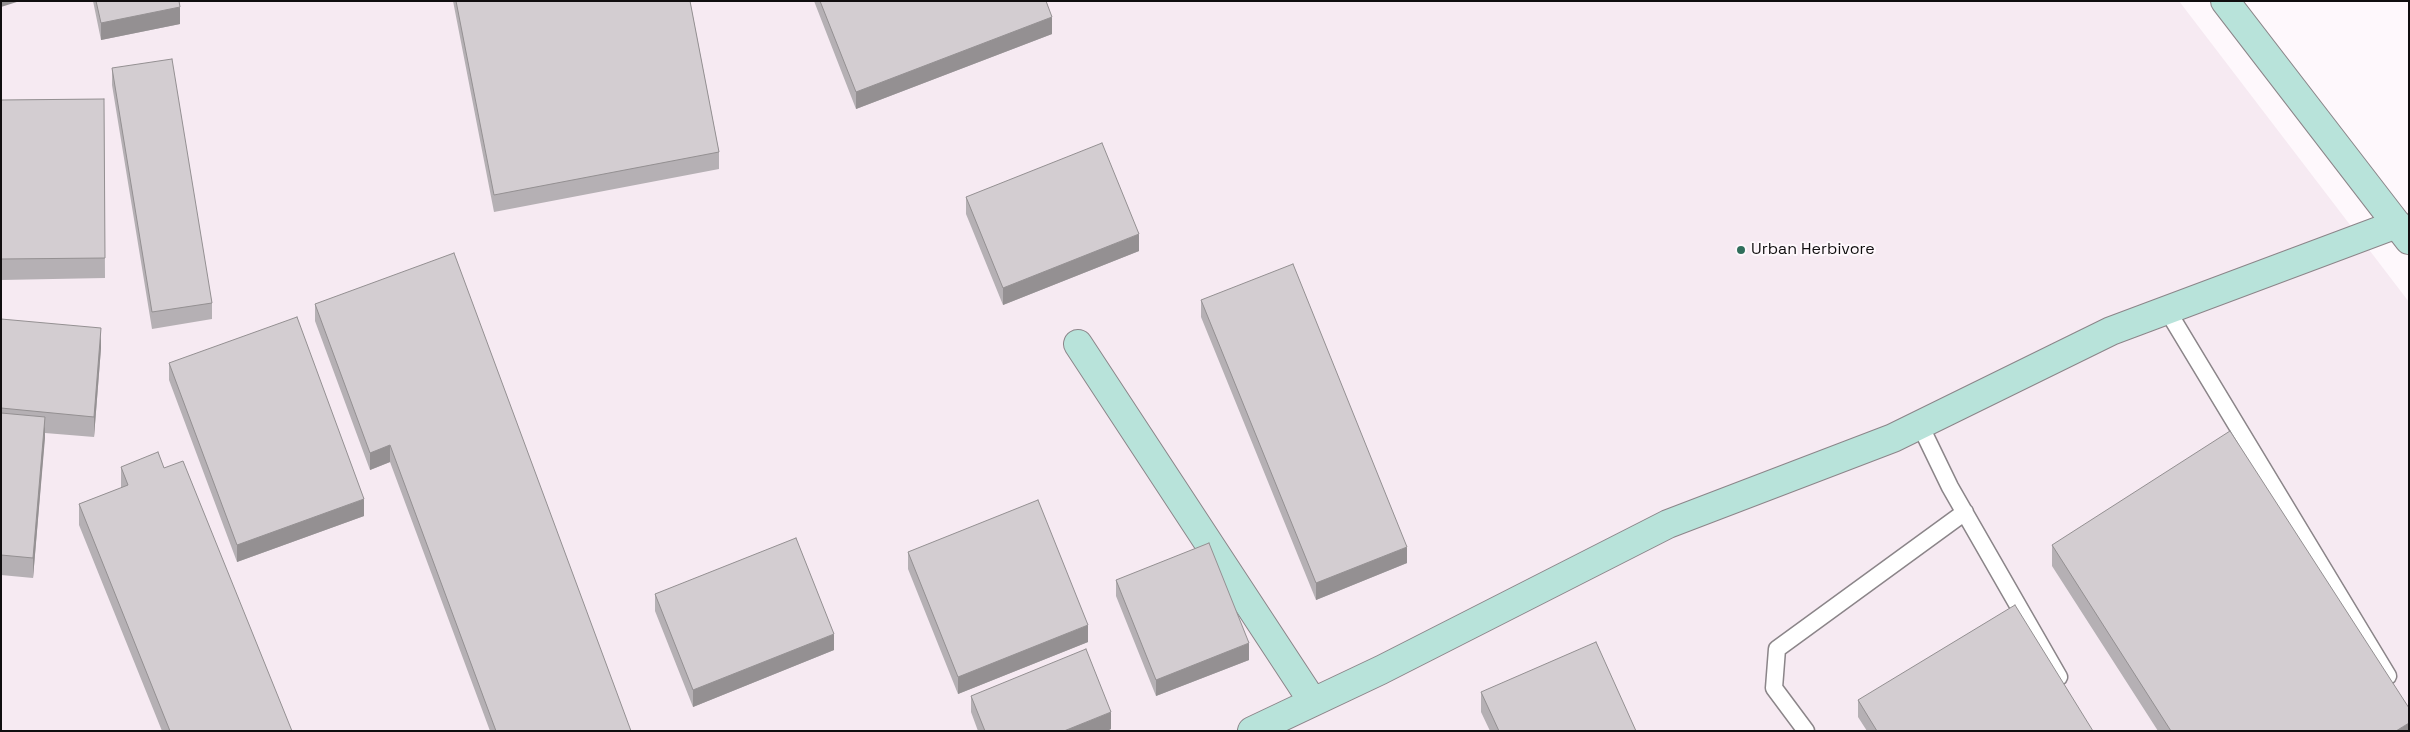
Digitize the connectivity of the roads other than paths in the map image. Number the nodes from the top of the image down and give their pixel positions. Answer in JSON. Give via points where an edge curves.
{"nodes":[{"id":1,"x":2224,"y":1,"type":"edge"},
{"id":2,"x":2403,"y":232,"type":"edge"},
{"id":3,"x":2167,"y":310,"type":"junction"},
{"id":4,"x":1078,"y":344,"type":"dead end"},
{"id":5,"x":1920,"y":425,"type":"junction"},
{"id":6,"x":1965,"y":512,"type":"junction"},
{"id":7,"x":2065,"y":689,"type":"edge"},
{"id":8,"x":2398,"y":693,"type":"edge"},
{"id":9,"x":1313,"y":702,"type":"junction"},
{"id":10,"x":1252,"y":731,"type":"edge"},
{"id":11,"x":1806,"y":731,"type":"edge"}],
"edges":[{"from":1,"to":2,"type":"street"},
{"from":2,"to":3,"type":"street"},
{"from":3,"to":5,"type":"street","via":[[2112,331]]},
{"from":3,"to":8,"type":"lane"},
{"from":4,"to":9,"type":"street"},
{"from":5,"to":6,"type":"lane"},
{"from":5,"to":9,"type":"street","via":[[1668,524]]},
{"from":6,"to":7,"type":"lane"},
{"from":6,"to":11,"type":"lane","via":[[1777,649],[1774,688]]},
{"from":9,"to":10,"type":"street"}]}
